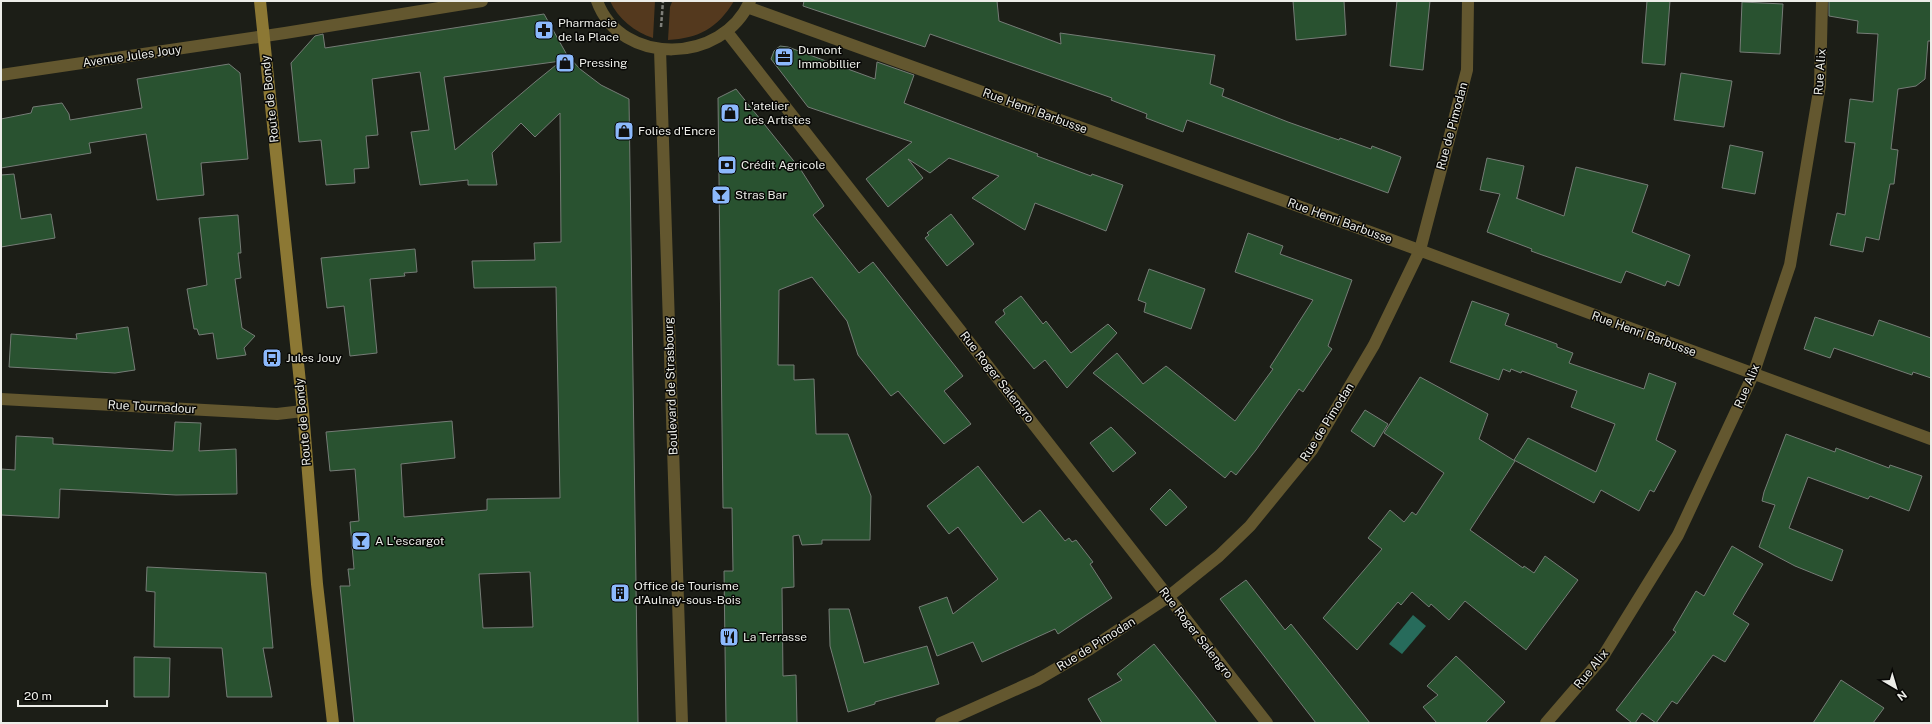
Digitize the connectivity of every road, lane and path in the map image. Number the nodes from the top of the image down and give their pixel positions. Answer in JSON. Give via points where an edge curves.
{"nodes":[{"id":1,"x":260,"y":1,"type":"edge"},
{"id":2,"x":482,"y":1,"type":"edge"},
{"id":3,"x":597,"y":1,"type":"edge"},
{"id":4,"x":1468,"y":1,"type":"edge"},
{"id":5,"x":1822,"y":1,"type":"edge"},
{"id":6,"x":748,"y":4,"type":"edge"},
{"id":7,"x":727,"y":32,"type":"junction"},
{"id":8,"x":264,"y":36,"type":"junction"},
{"id":9,"x":660,"y":49,"type":"junction"},
{"id":10,"x":1,"y":75,"type":"edge"},
{"id":11,"x":1420,"y":250,"type":"junction"},
{"id":12,"x":1753,"y":375,"type":"junction"},
{"id":13,"x":1,"y":398,"type":"edge"},
{"id":14,"x":303,"y":411,"type":"junction"},
{"id":15,"x":1931,"y":439,"type":"edge"},
{"id":16,"x":1168,"y":597,"type":"junction"},
{"id":17,"x":333,"y":723,"type":"edge"},
{"id":18,"x":682,"y":723,"type":"edge"},
{"id":19,"x":940,"y":723,"type":"edge"},
{"id":20,"x":1267,"y":723,"type":"edge"},
{"id":21,"x":1546,"y":723,"type":"edge"}],
"edges":[{"from":1,"to":8,"type":"street","name":"Route de Bondy"},
{"from":2,"to":8,"type":"street","name":"Avenue Jules Jouy"},
{"from":3,"to":9,"type":"street","via":[[615,28],[636,42]]},
{"from":4,"to":11,"type":"street","name":"Rue de Pimodan","via":[[1467,70]]},
{"from":5,"to":12,"type":"street","name":"Rue Alix","via":[[1820,85],[1790,265]]},
{"from":6,"to":7,"type":"street"},
{"from":6,"to":11,"type":"street","name":"Rue Henri Barbusse"},
{"from":7,"to":9,"type":"street","via":[[706,44],[684,50]]},
{"from":7,"to":16,"type":"street","name":"Rue Roger Salengro"},
{"from":8,"to":10,"type":"street","name":"Avenue Jules Jouy"},
{"from":8,"to":14,"type":"street","name":"Route de Bondy"},
{"from":9,"to":18,"type":"street","name":"Boulevard de Strasbourg"},
{"from":11,"to":12,"type":"street","name":"Rue Henri Barbusse"},
{"from":11,"to":16,"type":"street","name":"Rue de Pimodan","via":[[1374,345],[1312,450],[1250,526],[1219,556]]},
{"from":12,"to":15,"type":"street","name":"Rue Henri Barbusse"},
{"from":12,"to":21,"type":"street","name":"Rue Alix","via":[[1678,535],[1602,658]]},
{"from":13,"to":14,"type":"street","name":"Rue Tournadour","via":[[277,414]]},
{"from":14,"to":17,"type":"street","name":"Route de Bondy","via":[[317,584]]},
{"from":16,"to":19,"type":"street","name":"Rue de Pimodan","via":[[1090,649],[1037,680]]},
{"from":16,"to":20,"type":"street","name":"Rue Roger Salengro"}]}
